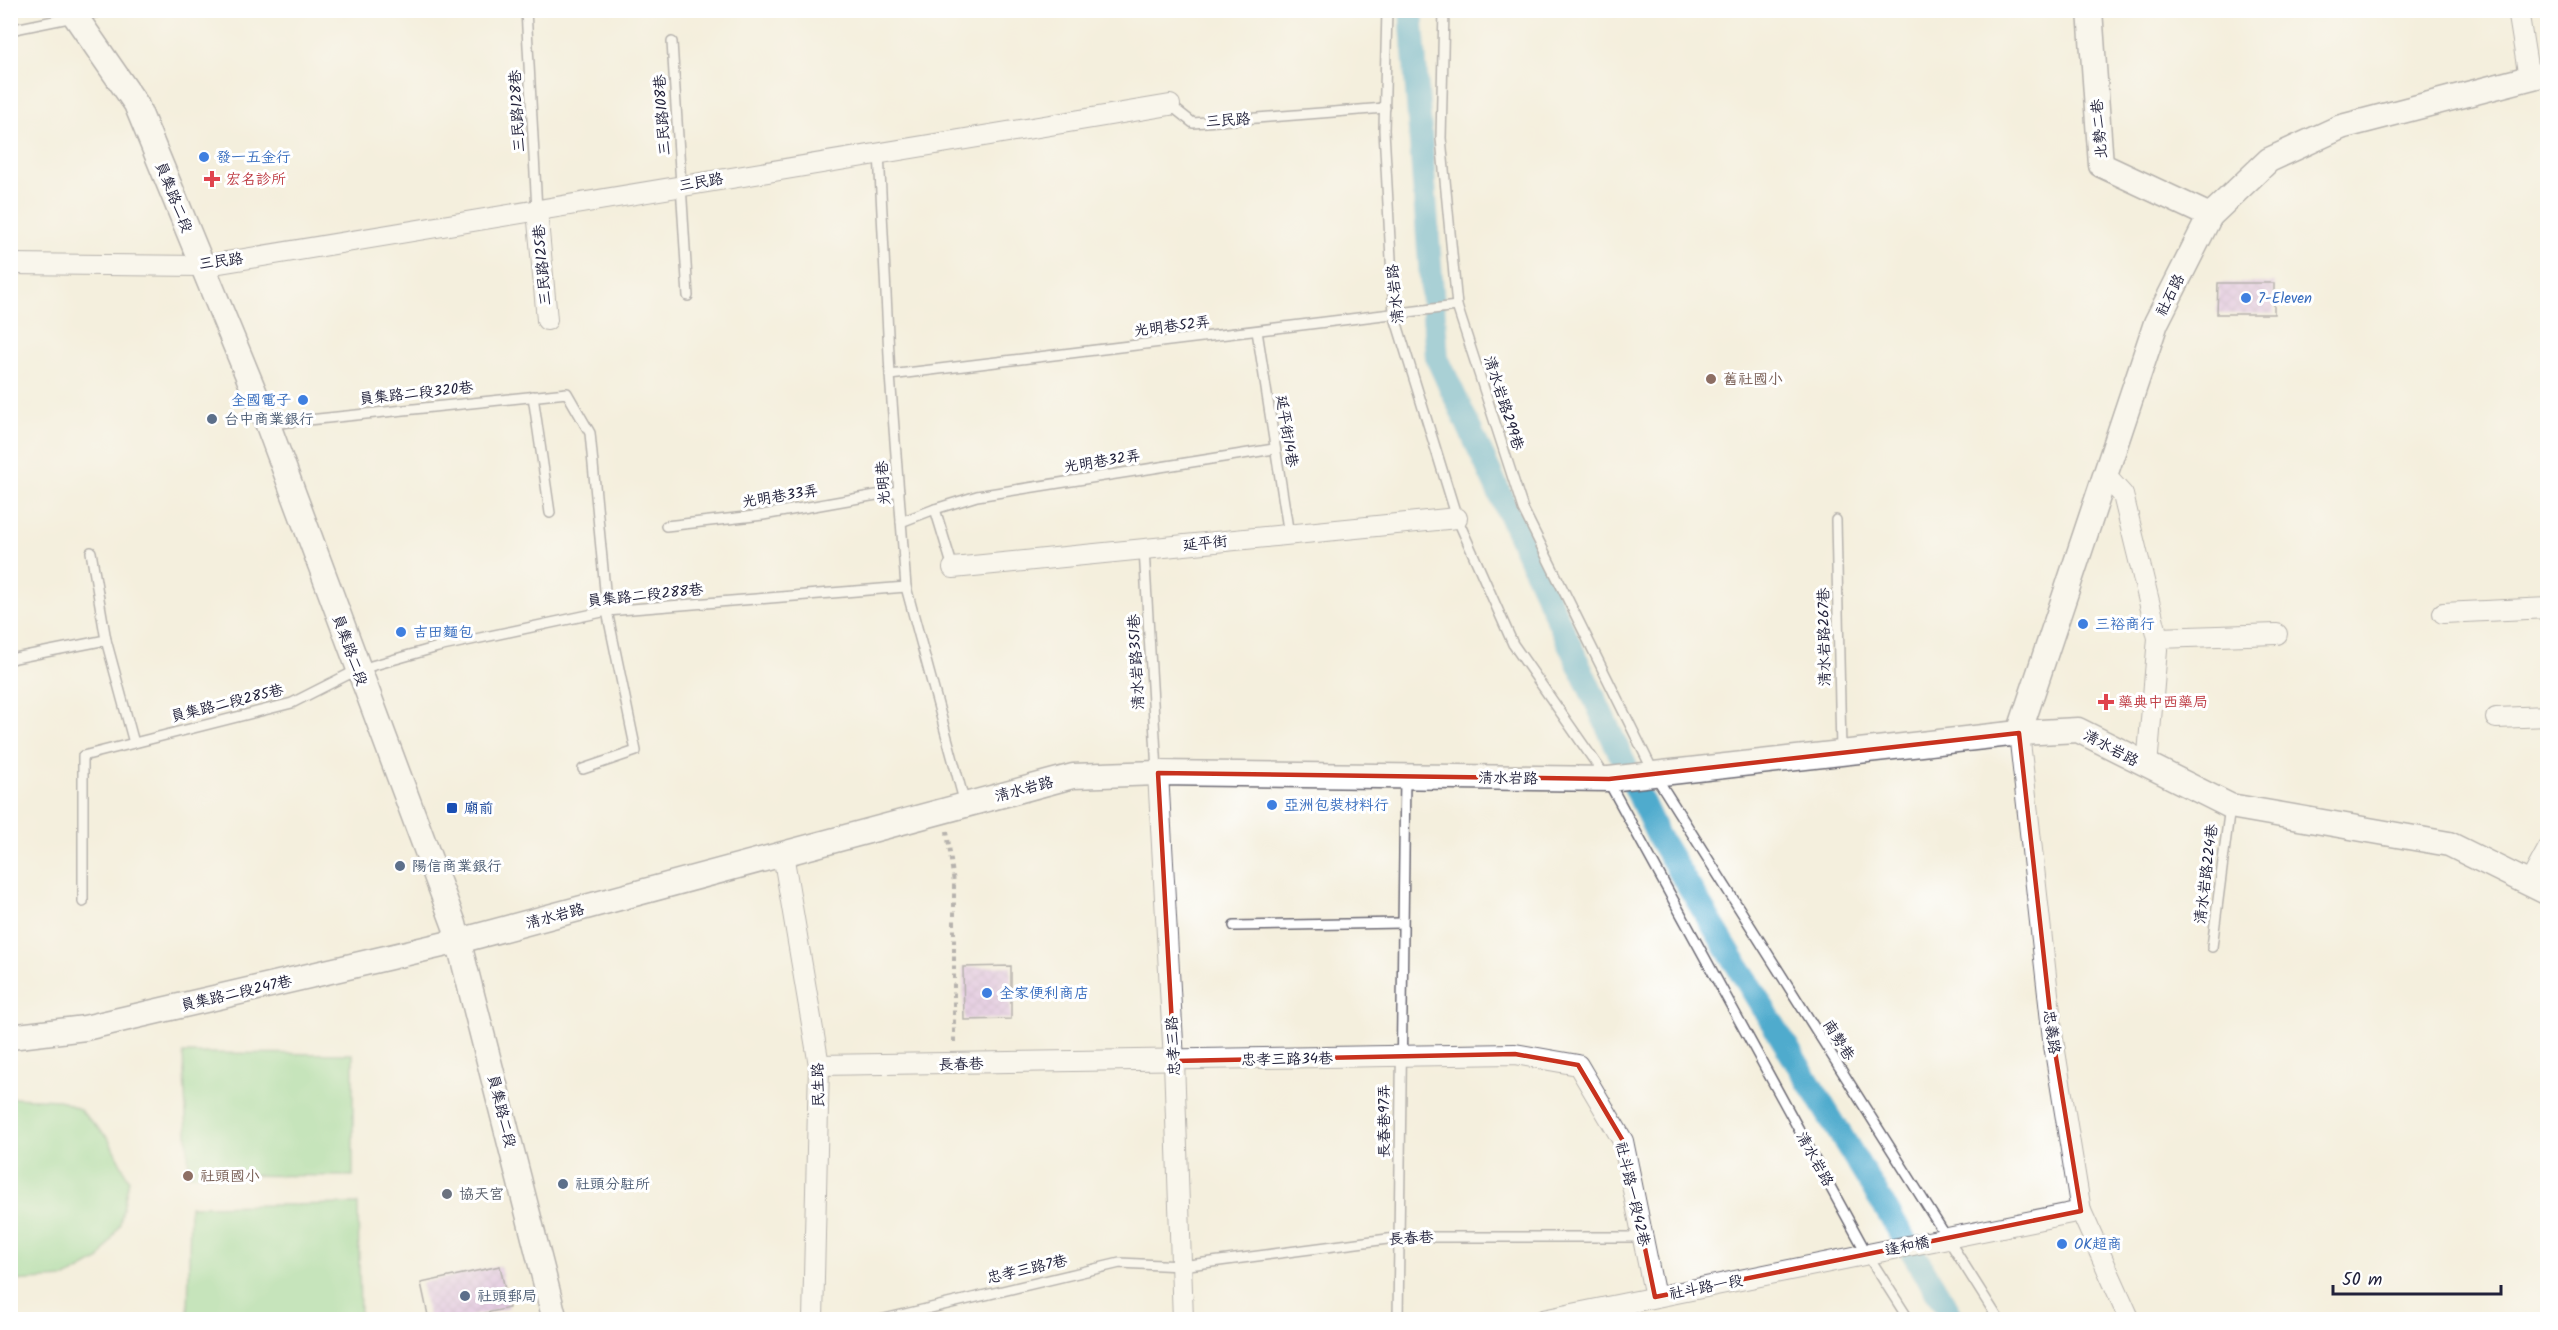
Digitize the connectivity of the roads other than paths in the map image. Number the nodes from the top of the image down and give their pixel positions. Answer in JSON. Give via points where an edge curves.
{"nodes":[{"id":1,"x":108,"y":10,"type":"edge"},
{"id":2,"x":526,"y":10,"type":"edge"},
{"id":3,"x":1387,"y":10,"type":"edge"},
{"id":4,"x":1444,"y":10,"type":"edge"},
{"id":5,"x":2090,"y":10,"type":"edge"},
{"id":6,"x":2518,"y":10,"type":"edge"},
{"id":7,"x":73,"y":14,"type":"edge"},
{"id":8,"x":10,"y":30,"type":"edge"},
{"id":9,"x":672,"y":42,"type":"dead end"},
{"id":10,"x":2538,"y":75,"type":"edge"},
{"id":11,"x":1170,"y":105,"type":"joint"},
{"id":12,"x":1385,"y":108,"type":"junction"},
{"id":13,"x":879,"y":152,"type":"junction"},
{"id":14,"x":682,"y":186,"type":"junction"},
{"id":15,"x":537,"y":210,"type":"junction"},
{"id":16,"x":2210,"y":216,"type":"junction"},
{"id":17,"x":10,"y":264,"type":"edge"},
{"id":18,"x":202,"y":266,"type":"junction"},
{"id":19,"x":688,"y":296,"type":"dead end"},
{"id":20,"x":1456,"y":306,"type":"junction"},
{"id":21,"x":1395,"y":314,"type":"junction"},
{"id":22,"x":547,"y":320,"type":"dead end"},
{"id":23,"x":1257,"y":331,"type":"junction"},
{"id":24,"x":890,"y":375,"type":"junction"},
{"id":25,"x":533,"y":396,"type":"junction"},
{"id":26,"x":268,"y":425,"type":"junction"},
{"id":27,"x":1274,"y":449,"type":"junction"},
{"id":28,"x":2105,"y":474,"type":"junction"},
{"id":29,"x":899,"y":491,"type":"junction"},
{"id":30,"x":935,"y":509,"type":"junction"},
{"id":31,"x":550,"y":513,"type":"dead end"},
{"id":32,"x":1457,"y":518,"type":"junction"},
{"id":33,"x":1836,"y":519,"type":"dead end"},
{"id":34,"x":901,"y":522,"type":"junction"},
{"id":35,"x":666,"y":526,"type":"dead end"},
{"id":36,"x":1289,"y":535,"type":"junction"},
{"id":37,"x":1144,"y":549,"type":"junction"},
{"id":38,"x":91,"y":552,"type":"dead end"},
{"id":39,"x":953,"y":568,"type":"joint"},
{"id":40,"x":906,"y":587,"type":"junction"},
{"id":41,"x":2547,"y":608,"type":"edge"},
{"id":42,"x":607,"y":611,"type":"junction"},
{"id":43,"x":2443,"y":613,"type":"dead end"},
{"id":44,"x":2277,"y":634,"type":"dead end"},
{"id":45,"x":2158,"y":638,"type":"junction"},
{"id":46,"x":106,"y":640,"type":"junction"},
{"id":47,"x":10,"y":659,"type":"edge"},
{"id":48,"x":357,"y":670,"type":"junction"},
{"id":49,"x":2547,"y":716,"type":"edge"},
{"id":50,"x":2496,"y":718,"type":"dead end"},
{"id":51,"x":2019,"y":733,"type":"junction"},
{"id":52,"x":135,"y":742,"type":"junction"},
{"id":53,"x":1841,"y":753,"type":"junction"},
{"id":54,"x":2147,"y":766,"type":"junction"},
{"id":55,"x":583,"y":769,"type":"dead end"},
{"id":56,"x":1158,"y":773,"type":"junction"},
{"id":57,"x":1654,"y":775,"type":"junction"},
{"id":58,"x":1405,"y":776,"type":"junction"},
{"id":59,"x":1608,"y":779,"type":"junction"},
{"id":60,"x":2230,"y":806,"type":"junction"},
{"id":61,"x":955,"y":808,"type":"junction"},
{"id":62,"x":2547,"y":849,"type":"edge"},
{"id":63,"x":783,"y":854,"type":"junction"},
{"id":64,"x":2538,"y":888,"type":"edge"},
{"id":65,"x":83,"y":902,"type":"dead end"},
{"id":66,"x":1402,"y":923,"type":"junction"},
{"id":67,"x":1234,"y":926,"type":"dead end"},
{"id":68,"x":459,"y":941,"type":"junction"},
{"id":69,"x":2212,"y":947,"type":"dead end"},
{"id":70,"x":10,"y":1037,"type":"edge"},
{"id":71,"x":1400,"y":1058,"type":"junction"},
{"id":72,"x":1174,"y":1061,"type":"junction"},
{"id":73,"x":819,"y":1065,"type":"junction"},
{"id":74,"x":2081,"y":1211,"type":"junction"},
{"id":75,"x":1398,"y":1237,"type":"junction"},
{"id":76,"x":1643,"y":1237,"type":"junction"},
{"id":77,"x":1947,"y":1238,"type":"junction"},
{"id":78,"x":1868,"y":1254,"type":"junction"},
{"id":79,"x":1181,"y":1266,"type":"junction"},
{"id":80,"x":1655,"y":1297,"type":"junction"},
{"id":81,"x":555,"y":1320,"type":"edge"},
{"id":82,"x":813,"y":1320,"type":"edge"},
{"id":83,"x":880,"y":1320,"type":"edge"},
{"id":84,"x":1183,"y":1320,"type":"edge"},
{"id":85,"x":1398,"y":1320,"type":"edge"},
{"id":86,"x":1543,"y":1320,"type":"edge"},
{"id":87,"x":1909,"y":1320,"type":"edge"},
{"id":88,"x":1999,"y":1320,"type":"edge"},
{"id":89,"x":2130,"y":1320,"type":"edge"}],
"edges":[{"from":1,"to":7,"type":"lane"},
{"from":2,"to":15,"type":"lane","name":"三民路128巷"},
{"from":3,"to":12,"type":"lane","name":"清水岩路"},
{"from":4,"to":20,"type":"lane","name":"清水岩路299巷","via":[[1440,138]]},
{"from":5,"to":16,"type":"street","name":"北勢二巷","via":[[2101,165]]},
{"from":6,"to":10,"type":"street"},
{"from":7,"to":8,"type":"lane"},
{"from":7,"to":18,"type":"street","name":"員集路二段","via":[[136,104]]},
{"from":9,"to":14,"type":"lane","name":"三民路108巷"},
{"from":10,"to":16,"type":"street","name":"社石路","via":[[2341,127],[2269,160]]},
{"from":11,"to":12,"type":"lane","name":"三民路","via":[[1193,123]]},
{"from":11,"to":13,"type":"street","name":"三民路"},
{"from":12,"to":21,"type":"lane","name":"清水岩路"},
{"from":13,"to":14,"type":"street","name":"三民路"},
{"from":13,"to":24,"type":"lane","name":"光明巷"},
{"from":14,"to":15,"type":"street","name":"三民路"},
{"from":14,"to":19,"type":"lane","name":"三民路108巷"},
{"from":15,"to":18,"type":"street","name":"三民路"},
{"from":15,"to":22,"type":"street","name":"三民路125巷"},
{"from":16,"to":28,"type":"street","name":"社石路","via":[[2156,323]]},
{"from":17,"to":18,"type":"street","name":"三民路"},
{"from":18,"to":26,"type":"street","name":"員集路二段"},
{"from":20,"to":21,"type":"lane","name":"光明巷52弄"},
{"from":20,"to":57,"type":"lane","name":"清水岩路299巷","via":[[1523,509]]},
{"from":21,"to":23,"type":"lane","name":"光明巷52弄"},
{"from":21,"to":32,"type":"lane","name":"清水岩路"},
{"from":23,"to":24,"type":"lane","name":"光明巷52弄"},
{"from":23,"to":27,"type":"lane","name":"延平街14巷"},
{"from":24,"to":29,"type":"lane","name":"光明巷"},
{"from":25,"to":26,"type":"lane","name":"員集路二段320巷"},
{"from":25,"to":31,"type":"lane"},
{"from":25,"to":42,"type":"lane","name":"員集路二段320巷","via":[[567,393],[590,432]]},
{"from":26,"to":48,"type":"street","name":"員集路二段"},
{"from":27,"to":30,"type":"lane","name":"光明巷32弄","via":[[977,496]]},
{"from":27,"to":36,"type":"lane","name":"延平街14巷"},
{"from":28,"to":45,"type":"street","via":[[2123,495]]},
{"from":28,"to":51,"type":"street","name":"社石路"},
{"from":29,"to":34,"type":"lane","name":"光明巷"},
{"from":29,"to":35,"type":"lane","name":"光明巷33弄","via":[[763,515]]},
{"from":30,"to":34,"type":"lane","name":"光明巷32弄"},
{"from":30,"to":39,"type":"lane"},
{"from":32,"to":36,"type":"street","name":"延平街"},
{"from":32,"to":59,"type":"lane","name":"清水岩路","via":[[1513,644]]},
{"from":33,"to":53,"type":"lane","name":"清水岩路267巷"},
{"from":34,"to":40,"type":"lane","name":"光明巷"},
{"from":36,"to":37,"type":"street","name":"延平街"},
{"from":37,"to":39,"type":"street","name":"延平街"},
{"from":37,"to":56,"type":"lane","name":"清水岩路351巷"},
{"from":38,"to":46,"type":"lane"},
{"from":40,"to":42,"type":"lane","name":"員集路二段288巷"},
{"from":40,"to":61,"type":"lane","name":"光明巷"},
{"from":41,"to":43,"type":"street"},
{"from":42,"to":48,"type":"lane","name":"員集路二段288巷","via":[[438,647]]},
{"from":42,"to":55,"type":"lane","via":[[636,751]]},
{"from":44,"to":45,"type":"street"},
{"from":45,"to":54,"type":"street"},
{"from":46,"to":47,"type":"lane"},
{"from":46,"to":52,"type":"lane"},
{"from":48,"to":52,"type":"lane","name":"員集路二段285巷","via":[[292,703]]},
{"from":48,"to":68,"type":"street","name":"員集路二段"},
{"from":49,"to":50,"type":"street"},
{"from":51,"to":53,"type":"street","name":"清水岩路"},
{"from":51,"to":54,"type":"street","name":"清水岩路","via":[[2078,730]]},
{"from":51,"to":74,"type":"street","name":"忠義路","via":[[2053,1039]]},
{"from":52,"to":65,"type":"lane","name":"員集路二段285巷","via":[[83,756]]},
{"from":53,"to":57,"type":"street","name":"清水岩路"},
{"from":54,"to":60,"type":"street","name":"清水岩路"},
{"from":56,"to":58,"type":"street","name":"清水岩路"},
{"from":56,"to":61,"type":"street","name":"清水岩路","via":[[1073,776]]},
{"from":56,"to":72,"type":"street","name":"忠孝三路"},
{"from":57,"to":59,"type":"street","name":"清水岩路"},
{"from":57,"to":77,"type":"lane","name":"南勢巷"},
{"from":58,"to":59,"type":"street","name":"清水岩路"},
{"from":58,"to":66,"type":"lane","name":"長春巷97弄"},
{"from":59,"to":78,"type":"lane","name":"清水岩路"},
{"from":60,"to":64,"type":"street","name":"清水岩路","via":[[2449,844]]},
{"from":60,"to":69,"type":"lane","name":"清水岩路224巷"},
{"from":61,"to":63,"type":"street","name":"清水岩路"},
{"from":62,"to":64,"type":"street"},
{"from":63,"to":68,"type":"street","name":"清水岩路"},
{"from":63,"to":73,"type":"street","name":"民生路"},
{"from":66,"to":67,"type":"lane"},
{"from":66,"to":71,"type":"lane","name":"長春巷97弄"},
{"from":68,"to":70,"type":"street","name":"員集路二段247巷","via":[[85,1028]]},
{"from":68,"to":81,"type":"street","name":"員集路二段"},
{"from":71,"to":72,"type":"street","name":"忠孝三路34巷"},
{"from":71,"to":75,"type":"lane","name":"長春巷97弄"},
{"from":71,"to":76,"type":"street","name":"社斗路一段42巷","via":[[1515,1054],[1578,1065],[1623,1141]]},
{"from":72,"to":73,"type":"street","name":"長春巷"},
{"from":72,"to":79,"type":"street","name":"忠孝三路"},
{"from":73,"to":82,"type":"street","name":"民生路"},
{"from":74,"to":77,"type":"street"},
{"from":74,"to":89,"type":"street","name":"忠義路"},
{"from":75,"to":76,"type":"lane","name":"長春巷"},
{"from":75,"to":79,"type":"lane","name":"長春巷"},
{"from":75,"to":85,"type":"lane","name":"長春巷97弄"},
{"from":76,"to":80,"type":"street","name":"社斗路一段42巷"},
{"from":77,"to":78,"type":"street","name":"逢和橋"},
{"from":77,"to":88,"type":"lane","name":"南勢巷"},
{"from":78,"to":80,"type":"street","name":"社斗路一段"},
{"from":78,"to":87,"type":"lane","name":"清水岩路"},
{"from":79,"to":83,"type":"lane","name":"忠孝三路7巷","via":[[1120,1263]]},
{"from":79,"to":84,"type":"street","name":"忠孝三路"},
{"from":80,"to":86,"type":"street","name":"社斗路一段"}]}
